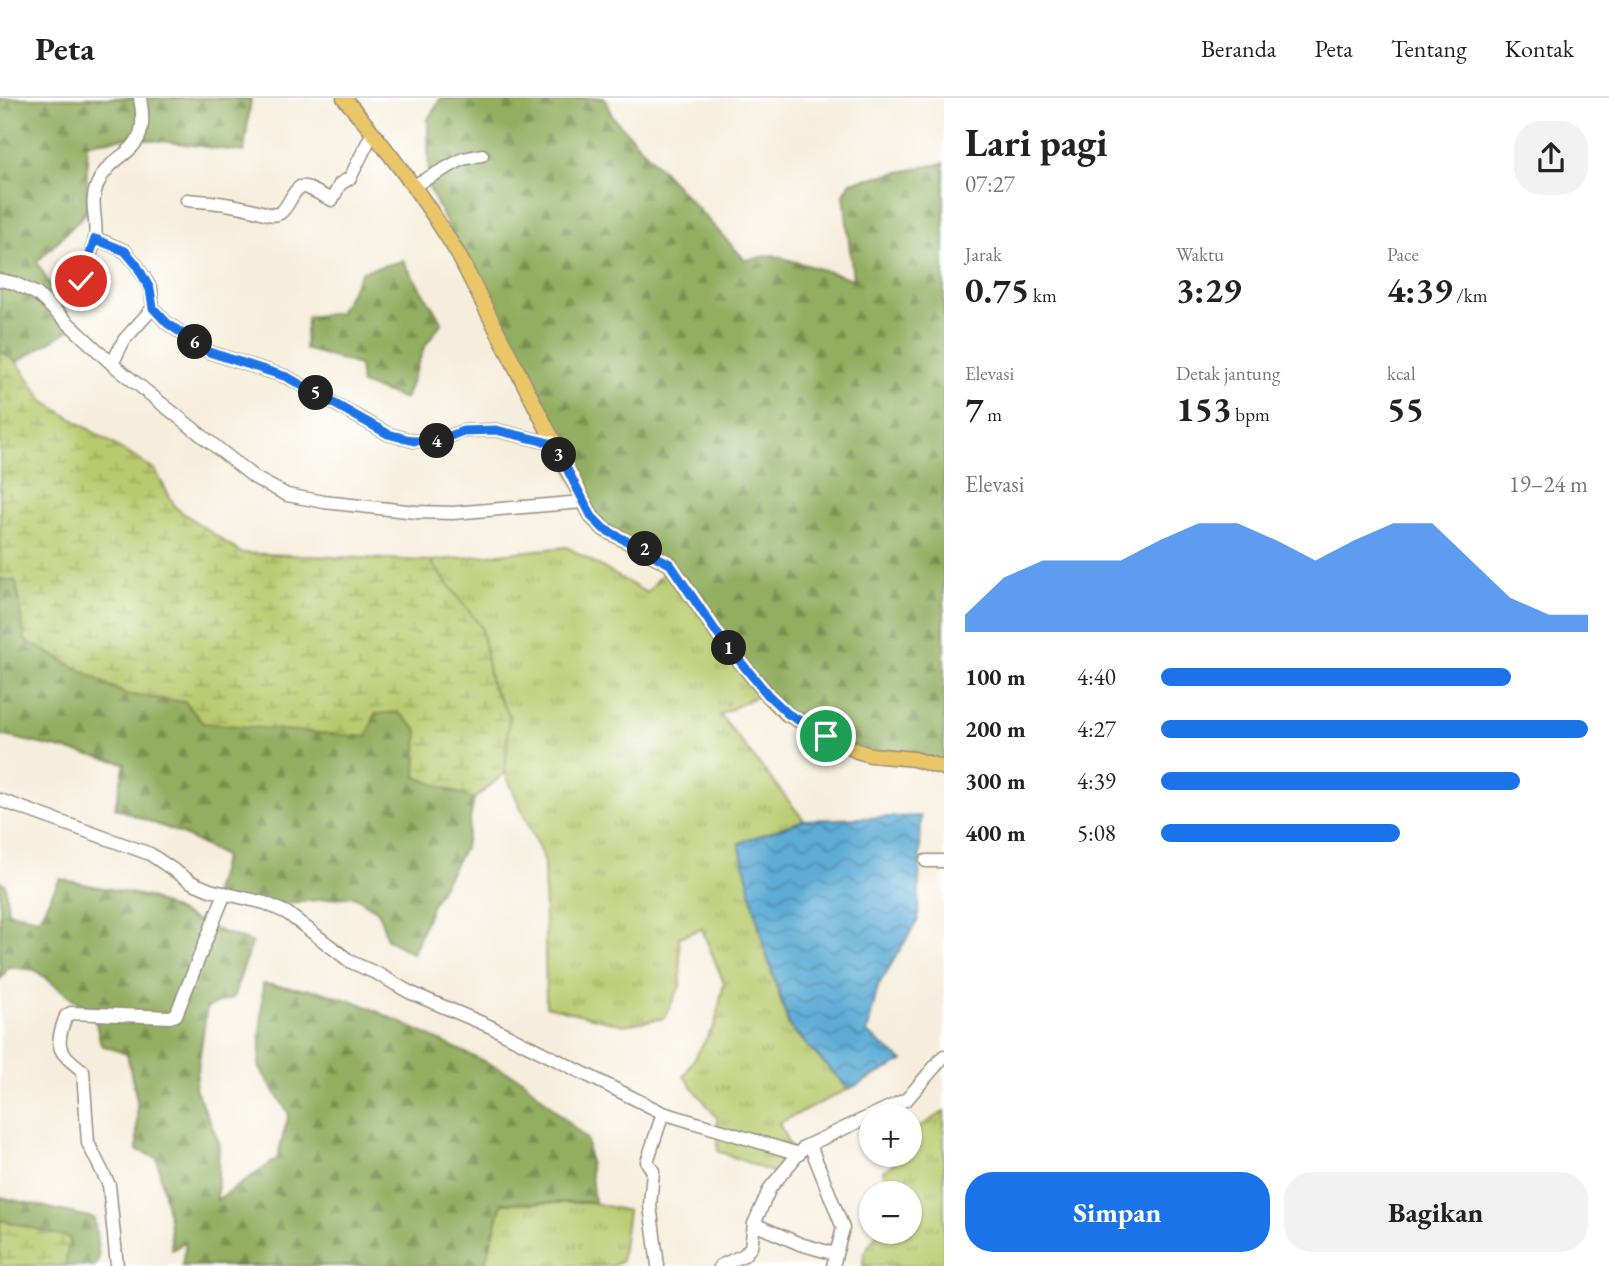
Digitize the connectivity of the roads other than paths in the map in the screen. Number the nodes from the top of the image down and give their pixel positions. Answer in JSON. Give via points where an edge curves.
{"nodes":[{"id":1,"x":140,"y":98,"type":"edge"},
{"id":2,"x":344,"y":98,"type":"edge"},
{"id":3,"x":373,"y":132,"type":"junction"},
{"id":4,"x":482,"y":155,"type":"dead end"},
{"id":5,"x":413,"y":186,"type":"junction"},
{"id":6,"x":187,"y":200,"type":"dead end"},
{"id":7,"x":95,"y":239,"type":"junction"},
{"id":8,"x":0,"y":280,"type":"edge"},
{"id":9,"x":81,"y":281,"type":"dead end"},
{"id":10,"x":153,"y":308,"type":"junction"},
{"id":11,"x":112,"y":364,"type":"junction"},
{"id":12,"x":554,"y":444,"type":"junction"},
{"id":13,"x":583,"y":502,"type":"junction"},
{"id":14,"x":944,"y":768,"type":"edge"},
{"id":15,"x":0,"y":800,"type":"edge"},
{"id":16,"x":926,"y":860,"type":"dead end"},
{"id":17,"x":944,"y":861,"type":"edge"},
{"id":18,"x":225,"y":893,"type":"junction"},
{"id":19,"x":944,"y":1056,"type":"edge"},
{"id":20,"x":663,"y":1113,"type":"junction"},
{"id":21,"x":810,"y":1145,"type":"junction"},
{"id":22,"x":799,"y":1154,"type":"junction"},
{"id":23,"x":754,"y":1224,"type":"junction"},
{"id":24,"x":834,"y":1260,"type":"edge"},
{"id":25,"x":117,"y":1266,"type":"edge"},
{"id":26,"x":657,"y":1266,"type":"edge"},
{"id":27,"x":720,"y":1266,"type":"edge"}],
"edges":[{"from":1,"to":7,"type":"street","via":[[139,139],[97,185],[92,204]]},
{"from":2,"to":3,"type":"main road"},
{"from":3,"to":5,"type":"main road"},
{"from":3,"to":6,"type":"street","via":[[350,178],[340,184],[332,200],[300,187],[283,210],[270,215],[233,204]]},
{"from":4,"to":5,"type":"street","via":[[463,159]]},
{"from":5,"to":12,"type":"main road","via":[[458,254]]},
{"from":7,"to":9,"type":"street"},
{"from":7,"to":10,"type":"street","via":[[125,251],[136,264],[150,289]]},
{"from":8,"to":11,"type":"street","via":[[37,294]]},
{"from":10,"to":11,"type":"street","via":[[124,340]]},
{"from":10,"to":12,"type":"street","via":[[209,352],[287,377],[388,434],[414,441],[496,430]]},
{"from":11,"to":13,"type":"street","via":[[255,478],[287,495],[453,513]]},
{"from":12,"to":13,"type":"main road"},
{"from":13,"to":14,"type":"main road","via":[[604,529],[670,564],[719,636],[788,714],[856,751],[914,758]]},
{"from":15,"to":18,"type":"street","via":[[150,854],[191,882]]},
{"from":16,"to":17,"type":"street"},
{"from":18,"to":20,"type":"street","via":[[288,913],[351,962]]},
{"from":18,"to":25,"type":"street","via":[[176,1015],[71,1013],[63,1025],[59,1048],[83,1071],[88,1143],[110,1185]]},
{"from":19,"to":21,"type":"street","via":[[907,1099]]},
{"from":20,"to":22,"type":"street"},
{"from":20,"to":26,"type":"street","via":[[647,1162],[653,1171],[650,1205]]},
{"from":21,"to":22,"type":"street"},
{"from":21,"to":24,"type":"street","via":[[843,1228]]},
{"from":22,"to":23,"type":"street","via":[[770,1188]]},
{"from":23,"to":24,"type":"street"},
{"from":23,"to":27,"type":"street","via":[[751,1248]]}]}
